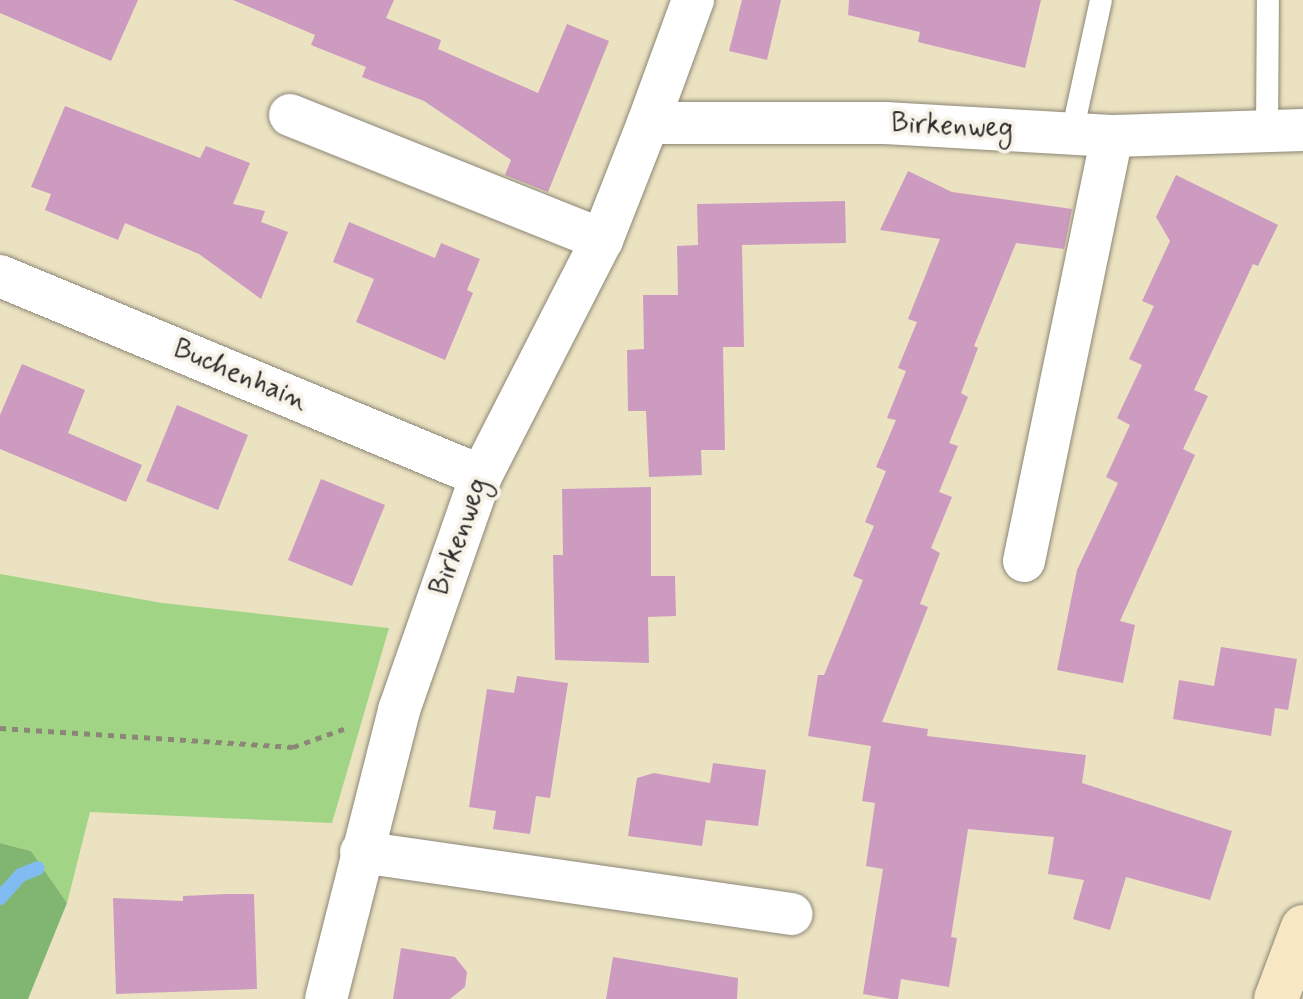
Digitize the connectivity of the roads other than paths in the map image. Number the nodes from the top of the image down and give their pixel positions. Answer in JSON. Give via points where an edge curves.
{"nodes":[{"id":1,"x":693,"y":0,"type":"edge"},
{"id":2,"x":1101,"y":0,"type":"edge"},
{"id":3,"x":1268,"y":0,"type":"edge"},
{"id":4,"x":290,"y":115,"type":"dead end"},
{"id":5,"x":648,"y":123,"type":"junction"},
{"id":6,"x":1285,"y":130,"type":"edge"},
{"id":7,"x":1092,"y":134,"type":"junction"},
{"id":8,"x":602,"y":240,"type":"junction"},
{"id":9,"x":0,"y":276,"type":"edge"},
{"id":10,"x":481,"y":476,"type":"junction"},
{"id":11,"x":1024,"y":561,"type":"dead end"},
{"id":12,"x":361,"y":852,"type":"junction"},
{"id":13,"x":792,"y":914,"type":"dead end"},
{"id":14,"x":1303,"y":927,"type":"edge"},
{"id":15,"x":326,"y":999,"type":"edge"},
{"id":16,"x":1276,"y":999,"type":"edge"}],
"edges":[{"from":1,"to":5,"type":"street","name":"Birkenweg"},
{"from":2,"to":7,"type":"lane"},
{"from":3,"to":6,"type":"lane"},
{"from":4,"to":8,"type":"street"},
{"from":5,"to":7,"type":"street","name":"Birkenweg","via":[[885,123]]},
{"from":5,"to":8,"type":"street","name":"Birkenweg"},
{"from":6,"to":7,"type":"street","name":"Birkenweg"},
{"from":7,"to":11,"type":"street"},
{"from":8,"to":10,"type":"street","name":"Birkenweg"},
{"from":9,"to":10,"type":"street","name":"Buchenhain"},
{"from":10,"to":12,"type":"street","name":"Birkenweg","via":[[399,710]]},
{"from":12,"to":13,"type":"street"},
{"from":12,"to":15,"type":"street","name":"Birkenweg"},
{"from":14,"to":16,"type":"main road"}]}
